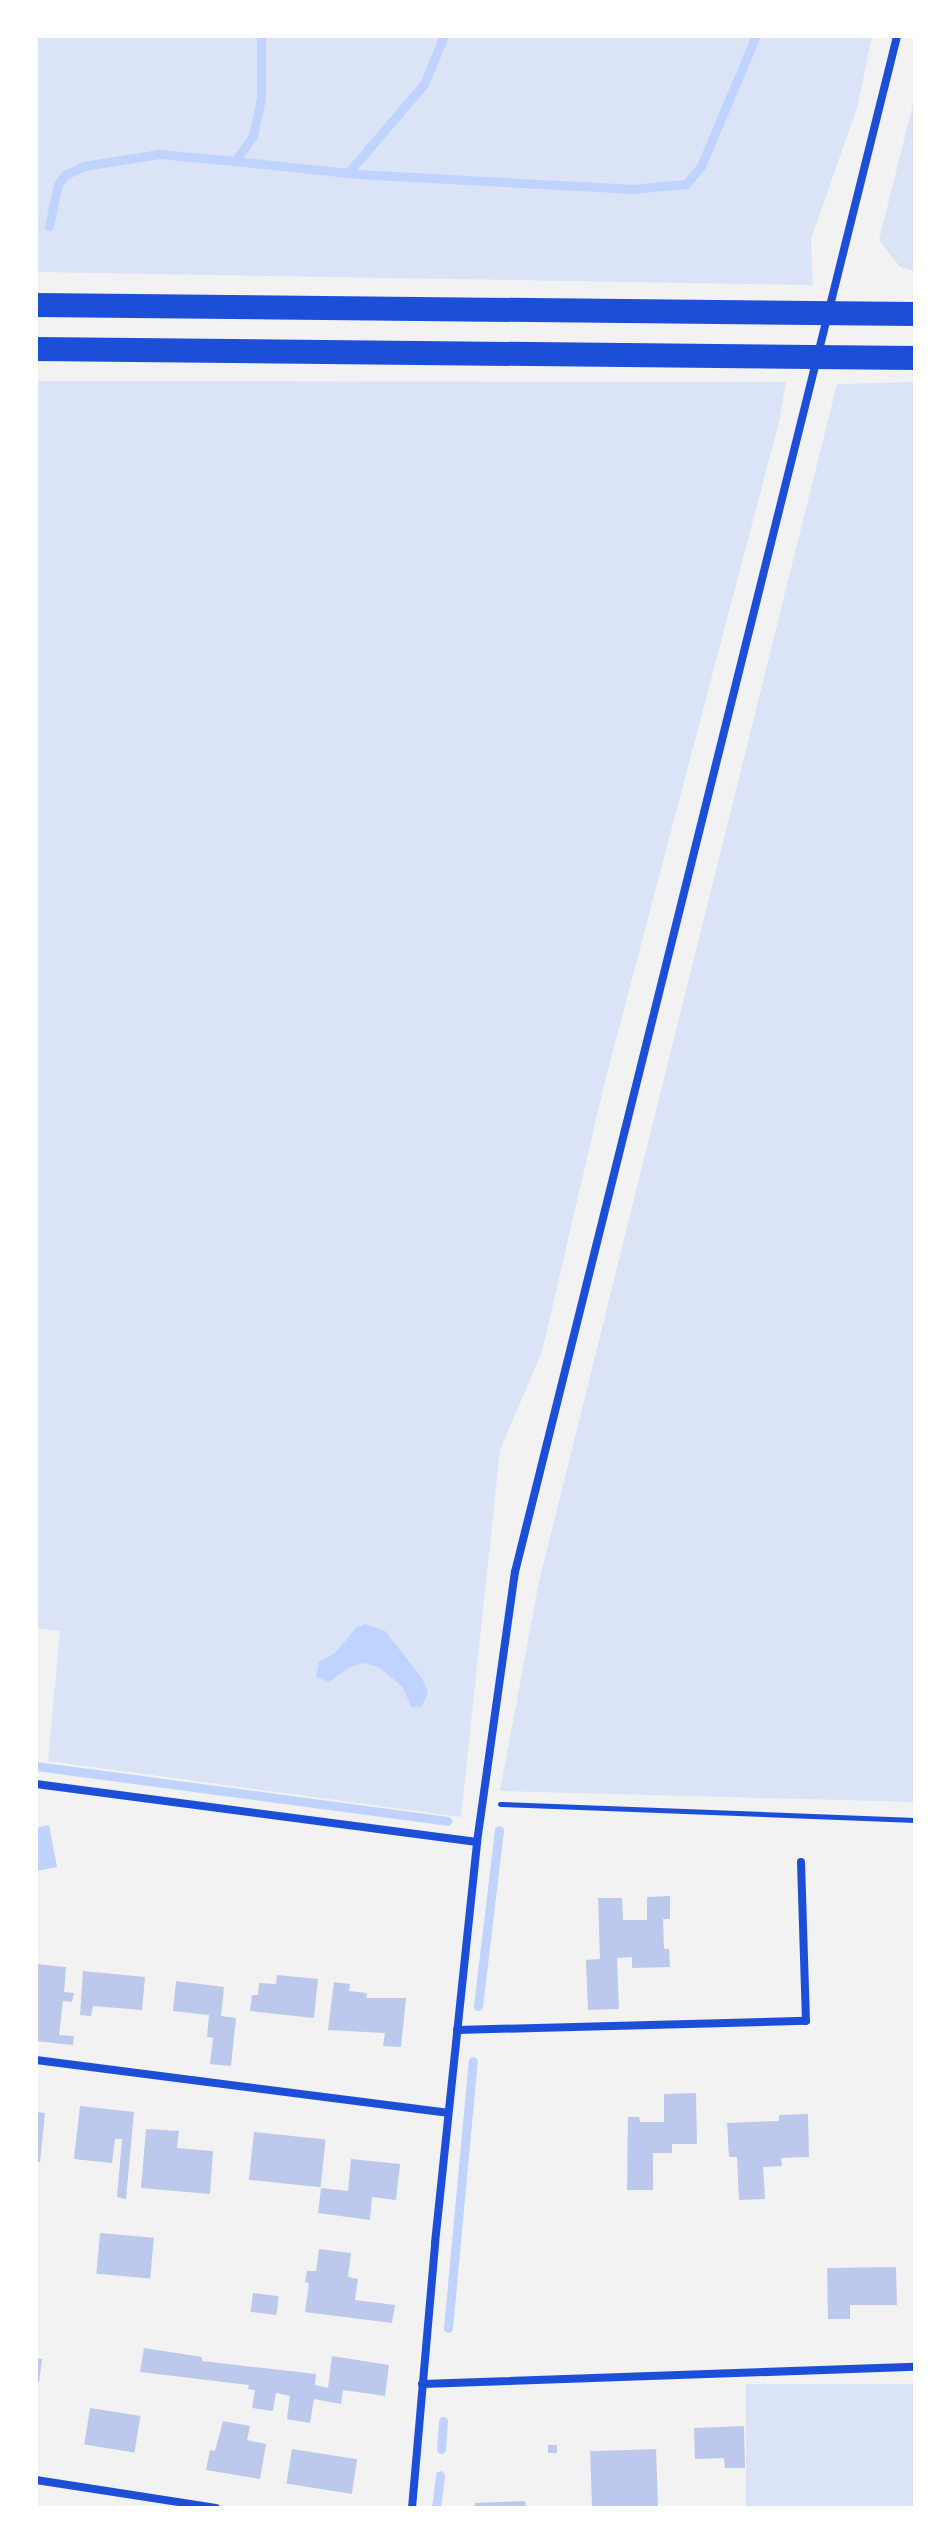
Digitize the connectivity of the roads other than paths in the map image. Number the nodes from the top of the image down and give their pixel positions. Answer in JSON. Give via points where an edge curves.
{"nodes":[{"id":1,"x":897,"y":36,"type":"edge"},
{"id":2,"x":36,"y":305,"type":"edge"},
{"id":3,"x":915,"y":314,"type":"edge"},
{"id":4,"x":36,"y":349,"type":"edge"},
{"id":5,"x":915,"y":358,"type":"edge"},
{"id":6,"x":36,"y":1784,"type":"edge"},
{"id":7,"x":477,"y":1842,"type":"junction"},
{"id":8,"x":801,"y":1862,"type":"dead end"},
{"id":9,"x":457,"y":2030,"type":"junction"},
{"id":10,"x":36,"y":2060,"type":"edge"},
{"id":11,"x":448,"y":2113,"type":"junction"},
{"id":12,"x":915,"y":2367,"type":"edge"},
{"id":13,"x":422,"y":2384,"type":"junction"},
{"id":14,"x":36,"y":2480,"type":"edge"},
{"id":15,"x":216,"y":2508,"type":"edge"},
{"id":16,"x":412,"y":2508,"type":"edge"}],
"edges":[{"from":1,"to":7,"type":"street","via":[[515,1572]]},
{"from":2,"to":3,"type":"highway"},
{"from":4,"to":5,"type":"highway"},
{"from":6,"to":7,"type":"street"},
{"from":7,"to":9,"type":"street"},
{"from":8,"to":9,"type":"street","via":[[806,2021]]},
{"from":9,"to":11,"type":"street"},
{"from":10,"to":11,"type":"street"},
{"from":11,"to":13,"type":"street"},
{"from":12,"to":13,"type":"street"},
{"from":13,"to":16,"type":"street"},
{"from":14,"to":15,"type":"street"}]}
